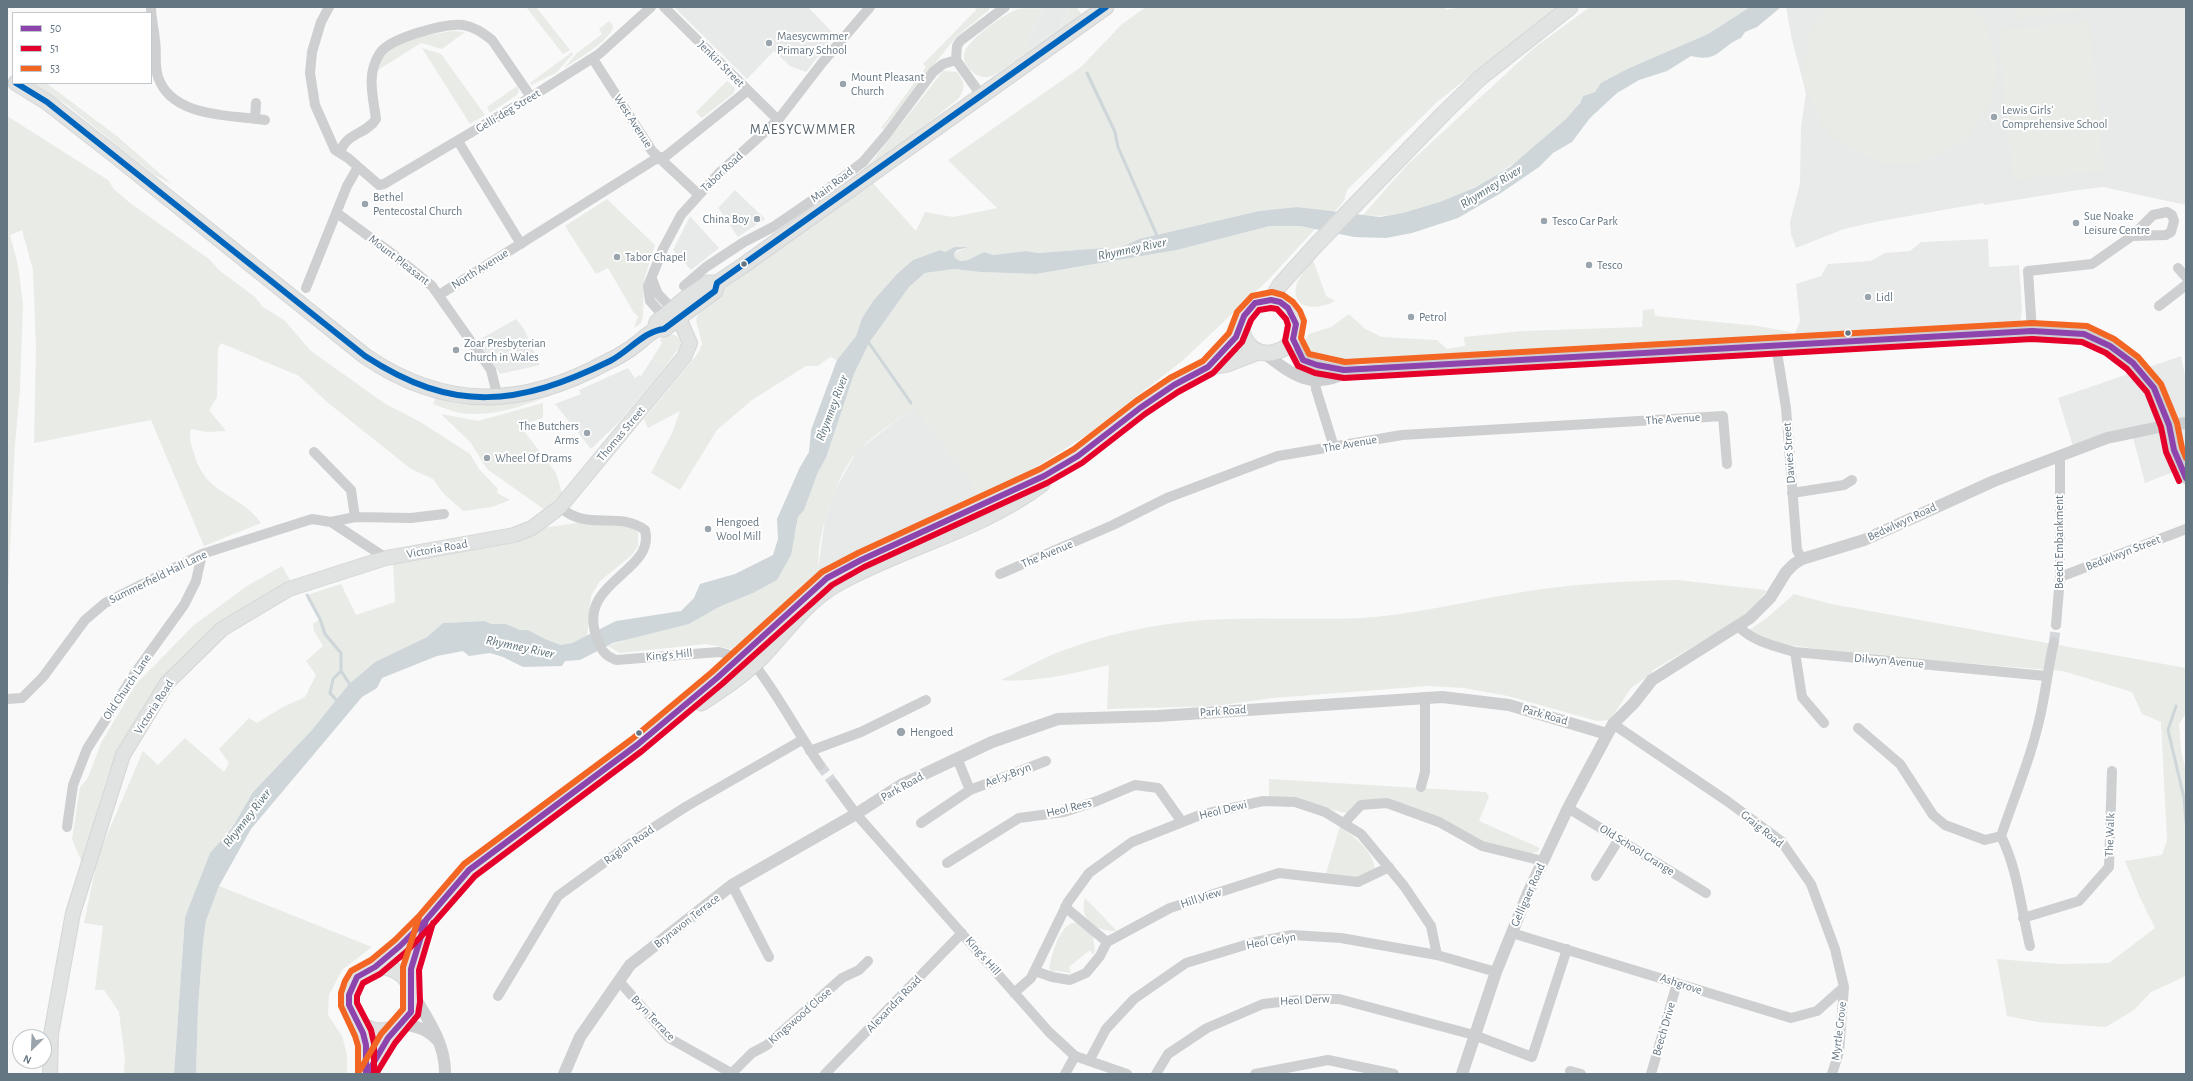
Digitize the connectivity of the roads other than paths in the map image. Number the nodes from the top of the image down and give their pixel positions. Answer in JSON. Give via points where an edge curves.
{"nodes":[{"id":1,"x":329,"y":7,"type":"edge"},
{"id":2,"x":651,"y":7,"type":"edge"},
{"id":3,"x":664,"y":7,"type":"edge"},
{"id":4,"x":870,"y":7,"type":"edge"},
{"id":5,"x":1005,"y":7,"type":"edge"},
{"id":6,"x":1106,"y":7,"type":"edge"},
{"id":7,"x":1570,"y":7,"type":"edge"},
{"id":8,"x":152,"y":16,"type":"edge"},
{"id":9,"x":592,"y":58,"type":"junction"},
{"id":10,"x":956,"y":60,"type":"junction"},
{"id":11,"x":17,"y":84,"type":"edge"},
{"id":12,"x":747,"y":91,"type":"junction"},
{"id":13,"x":981,"y":95,"type":"junction"},
{"id":14,"x":531,"y":97,"type":"junction"},
{"id":15,"x":256,"y":103,"type":"dead end"},
{"id":16,"x":255,"y":119,"type":"junction"},
{"id":17,"x":265,"y":120,"type":"dead end"},
{"id":18,"x":778,"y":120,"type":"junction"},
{"id":19,"x":458,"y":140,"type":"junction"},
{"id":20,"x":340,"y":153,"type":"junction"},
{"id":21,"x":660,"y":158,"type":"junction"},
{"id":22,"x":358,"y":167,"type":"junction"},
{"id":23,"x":698,"y":194,"type":"junction"},
{"id":24,"x":337,"y":213,"type":"junction"},
{"id":25,"x":2132,"y":236,"type":"dead end"},
{"id":26,"x":521,"y":244,"type":"junction"},
{"id":27,"x":718,"y":260,"type":"junction"},
{"id":28,"x":2178,"y":268,"type":"dead end"},
{"id":29,"x":2186,"y":277,"type":"edge"},
{"id":30,"x":723,"y":279,"type":"junction"},
{"id":31,"x":2186,"y":285,"type":"edge"},
{"id":32,"x":684,"y":286,"type":"dead end"},
{"id":33,"x":306,"y":288,"type":"dead end"},
{"id":34,"x":439,"y":295,"type":"junction"},
{"id":35,"x":1271,"y":300,"type":"junction"},
{"id":36,"x":2159,"y":306,"type":"dead end"},
{"id":37,"x":674,"y":319,"type":"junction"},
{"id":38,"x":1241,"y":324,"type":"junction"},
{"id":39,"x":2032,"y":331,"type":"junction"},
{"id":40,"x":1293,"y":339,"type":"junction"},
{"id":41,"x":1776,"y":346,"type":"junction"},
{"id":42,"x":1261,"y":352,"type":"junction"},
{"id":43,"x":1312,"y":364,"type":"junction"},
{"id":44,"x":1208,"y":367,"type":"junction"},
{"id":45,"x":1347,"y":372,"type":"junction"},
{"id":46,"x":1315,"y":380,"type":"junction"},
{"id":47,"x":498,"y":398,"type":"junction"},
{"id":48,"x":2186,"y":424,"type":"edge"},
{"id":49,"x":2168,"y":425,"type":"junction"},
{"id":50,"x":1334,"y":447,"type":"junction"},
{"id":51,"x":314,"y":452,"type":"dead end"},
{"id":52,"x":1078,"y":456,"type":"junction"},
{"id":53,"x":2060,"y":458,"type":"junction"},
{"id":54,"x":1727,"y":464,"type":"dead end"},
{"id":55,"x":2186,"y":478,"type":"edge"},
{"id":56,"x":1852,"y":480,"type":"dead end"},
{"id":57,"x":1792,"y":493,"type":"junction"},
{"id":58,"x":560,"y":506,"type":"junction"},
{"id":59,"x":444,"y":514,"type":"dead end"},
{"id":60,"x":355,"y":517,"type":"junction"},
{"id":61,"x":331,"y":522,"type":"junction"},
{"id":62,"x":532,"y":528,"type":"joint"},
{"id":63,"x":2186,"y":529,"type":"edge"},
{"id":64,"x":202,"y":554,"type":"junction"},
{"id":65,"x":386,"y":558,"type":"junction"},
{"id":66,"x":1802,"y":559,"type":"junction"},
{"id":67,"x":1000,"y":574,"type":"dead end"},
{"id":68,"x":2060,"y":577,"type":"junction"},
{"id":69,"x":2056,"y":625,"type":"tunnel mouth"},
{"id":70,"x":1739,"y":627,"type":"junction"},
{"id":71,"x":2054,"y":642,"type":"tunnel mouth"},
{"id":72,"x":1796,"y":652,"type":"junction"},
{"id":73,"x":735,"y":662,"type":"junction"},
{"id":74,"x":754,"y":664,"type":"junction"},
{"id":75,"x":2046,"y":676,"type":"junction"},
{"id":76,"x":1425,"y":697,"type":"junction"},
{"id":77,"x":7,"y":699,"type":"edge"},
{"id":78,"x":926,"y":700,"type":"dead end"},
{"id":79,"x":1824,"y":724,"type":"dead end"},
{"id":80,"x":1858,"y":728,"type":"dead end"},
{"id":81,"x":1610,"y":729,"type":"junction"},
{"id":82,"x":802,"y":740,"type":"junction"},
{"id":83,"x":640,"y":743,"type":"junction"},
{"id":84,"x":810,"y":751,"type":"junction"},
{"id":85,"x":957,"y":758,"type":"junction"},
{"id":86,"x":1046,"y":761,"type":"dead end"},
{"id":87,"x":820,"y":764,"type":"tunnel mouth"},
{"id":88,"x":2112,"y":770,"type":"dead end"},
{"id":89,"x":834,"y":784,"type":"tunnel mouth"},
{"id":90,"x":1421,"y":787,"type":"dead end"},
{"id":91,"x":970,"y":790,"type":"junction"},
{"id":92,"x":1568,"y":808,"type":"junction"},
{"id":93,"x":856,"y":814,"type":"junction"},
{"id":94,"x":1182,"y":822,"type":"junction"},
{"id":95,"x":921,"y":823,"type":"dead end"},
{"id":96,"x":1344,"y":823,"type":"junction"},
{"id":97,"x":67,"y":827,"type":"dead end"},
{"id":98,"x":2001,"y":836,"type":"junction"},
{"id":99,"x":1619,"y":839,"type":"junction"},
{"id":100,"x":1543,"y":861,"type":"junction"},
{"id":101,"x":947,"y":863,"type":"dead end"},
{"id":102,"x":1389,"y":867,"type":"junction"},
{"id":103,"x":1596,"y":876,"type":"dead end"},
{"id":104,"x":732,"y":885,"type":"junction"},
{"id":105,"x":1706,"y":893,"type":"dead end"},
{"id":106,"x":1065,"y":907,"type":"junction"},
{"id":107,"x":2023,"y":918,"type":"junction"},
{"id":108,"x":426,"y":920,"type":"junction"},
{"id":109,"x":962,"y":933,"type":"junction"},
{"id":110,"x":1512,"y":933,"type":"junction"},
{"id":111,"x":1107,"y":942,"type":"junction"},
{"id":112,"x":2030,"y":946,"type":"dead end"},
{"id":113,"x":1567,"y":949,"type":"junction"},
{"id":114,"x":1437,"y":955,"type":"junction"},
{"id":115,"x":769,"y":957,"type":"dead end"},
{"id":116,"x":868,"y":960,"type":"dead end"},
{"id":117,"x":376,"y":968,"type":"junction"},
{"id":118,"x":1035,"y":971,"type":"junction"},
{"id":119,"x":1496,"y":972,"type":"junction"},
{"id":120,"x":619,"y":981,"type":"junction"},
{"id":121,"x":1677,"y":983,"type":"junction"},
{"id":122,"x":1844,"y":987,"type":"junction"},
{"id":123,"x":411,"y":989,"type":"junction"},
{"id":124,"x":1014,"y":993,"type":"junction"},
{"id":125,"x":498,"y":996,"type":"dead end"},
{"id":126,"x":359,"y":1023,"type":"junction"},
{"id":127,"x":399,"y":1026,"type":"junction"},
{"id":128,"x":1474,"y":1036,"type":"junction"},
{"id":129,"x":439,"y":1042,"type":"junction"},
{"id":130,"x":1075,"y":1056,"type":"junction"},
{"id":131,"x":1089,"y":1061,"type":"junction"},
{"id":132,"x":1570,"y":1071,"type":"dead end"},
{"id":133,"x":828,"y":1073,"type":"edge"},
{"id":134,"x":50,"y":1074,"type":"edge"},
{"id":135,"x":367,"y":1074,"type":"edge"},
{"id":136,"x":445,"y":1074,"type":"edge"},
{"id":137,"x":564,"y":1074,"type":"edge"},
{"id":138,"x":733,"y":1074,"type":"edge"},
{"id":139,"x":1065,"y":1074,"type":"edge"},
{"id":140,"x":1127,"y":1074,"type":"edge"},
{"id":141,"x":1156,"y":1074,"type":"edge"},
{"id":142,"x":1255,"y":1074,"type":"edge"},
{"id":143,"x":1394,"y":1074,"type":"edge"},
{"id":144,"x":1462,"y":1074,"type":"edge"},
{"id":145,"x":1581,"y":1074,"type":"edge"},
{"id":146,"x":1651,"y":1074,"type":"edge"},
{"id":147,"x":1832,"y":1074,"type":"edge"}],
"edges":[{"from":1,"to":20,"type":"street","name":"Gelli-deg Street","via":[[315,38],[310,73],[315,105],[332,146]]},
{"from":2,"to":9,"type":"street","name":"Gelli-deg Street"},
{"from":3,"to":12,"type":"street","name":"Jenkin Street"},
{"from":4,"to":18,"type":"street","name":"Tabor Road"},
{"from":5,"to":10,"type":"street","via":[[960,41]]},
{"from":6,"to":13,"type":"main road","name":"Main Road"},
{"from":7,"to":35,"type":"main road","via":[[1480,78],[1317,244],[1280,285]]},
{"from":8,"to":16,"type":"street","via":[[156,68],[164,89],[178,101],[198,110]]},
{"from":9,"to":14,"type":"street","name":"Gelli-deg Street"},
{"from":9,"to":21,"type":"street","name":"West Avenue","via":[[652,151]]},
{"from":10,"to":13,"type":"street"},
{"from":10,"to":27,"type":"street","name":"Main Road","via":[[943,64],[933,72],[863,162],[774,227]]},
{"from":11,"to":47,"type":"main road","name":"Main Road","via":[[59,112],[382,367],[416,384],[438,391],[462,396]]},
{"from":12,"to":18,"type":"street","name":"Jenkin Street"},
{"from":12,"to":21,"type":"street","name":"North Avenue","via":[[666,156]]},
{"from":13,"to":30,"type":"main road","name":"Main Road"},
{"from":14,"to":19,"type":"street","name":"Gelli-deg Street"},
{"from":14,"to":20,"type":"street","via":[[492,40],[484,33],[461,25],[449,25],[403,38],[381,52],[371,78],[376,118],[373,124],[346,141]]},
{"from":15,"to":16,"type":"street"},
{"from":16,"to":17,"type":"street"},
{"from":18,"to":23,"type":"street","name":"Tabor Road"},
{"from":19,"to":22,"type":"street","name":"Gelli-deg Street","via":[[384,184],[376,183]]},
{"from":19,"to":26,"type":"street"},
{"from":20,"to":22,"type":"street","name":"Gelli-deg Street"},
{"from":21,"to":23,"type":"street","name":"West Avenue"},
{"from":21,"to":26,"type":"street","name":"North Avenue"},
{"from":22,"to":24,"type":"street","via":[[347,186]]},
{"from":23,"to":37,"type":"street","name":"Tabor Road","via":[[681,215],[648,286],[650,301]]},
{"from":24,"to":33,"type":"street"},
{"from":24,"to":34,"type":"street","name":"Mount Pleasant","via":[[425,279]]},
{"from":25,"to":39,"type":"street","via":[[2092,264],[2028,271]]},
{"from":26,"to":34,"type":"street","name":"North Avenue"},
{"from":27,"to":30,"type":"street"},
{"from":27,"to":32,"type":"street","name":"Main Road"},
{"from":28,"to":29,"type":"street"},
{"from":30,"to":37,"type":"main road","name":"Main Road","via":[[715,291]]},
{"from":31,"to":36,"type":"street"},
{"from":34,"to":47,"type":"street","name":"Mount Pleasant","via":[[491,370]]},
{"from":35,"to":38,"type":"main road","via":[[1255,303]]},
{"from":35,"to":40,"type":"main road","via":[[1280,302],[1293,315],[1296,324]]},
{"from":37,"to":47,"type":"main road","name":"Main Road","via":[[664,329],[655,330],[621,355],[577,377],[544,389]]},
{"from":37,"to":58,"type":"main road","name":"Thomas Street","via":[[690,343],[684,357]]},
{"from":38,"to":42,"type":"main road","via":[[1250,347]]},
{"from":38,"to":44,"type":"main road","via":[[1230,344]]},
{"from":39,"to":41,"type":"street"},
{"from":39,"to":49,"type":"street","via":[[2084,334],[2110,346],[2133,363],[2154,388]]},
{"from":40,"to":42,"type":"main road","via":[[1282,350],[1274,353]]},
{"from":40,"to":43,"type":"street","via":[[1296,350],[1303,360]]},
{"from":41,"to":45,"type":"street"},
{"from":41,"to":57,"type":"street","name":"Davies Street","via":[[1786,408]]},
{"from":42,"to":44,"type":"main road","via":[[1227,364]]},
{"from":42,"to":46,"type":"street","via":[[1294,375]]},
{"from":43,"to":45,"type":"street"},
{"from":43,"to":46,"type":"street"},
{"from":44,"to":52,"type":"main road","via":[[1174,385],[1140,408]]},
{"from":45,"to":46,"type":"street","via":[[1334,379]]},
{"from":46,"to":50,"type":"street"},
{"from":48,"to":49,"type":"street","name":"Bedwlwyn Road"},
{"from":49,"to":53,"type":"street","name":"Bedwlwyn Road","via":[[2107,438]]},
{"from":49,"to":55,"type":"street","via":[[2174,450]]},
{"from":50,"to":54,"type":"street","name":"The Avenue","via":[[1402,435],[1723,416]]},
{"from":50,"to":67,"type":"street","name":"The Avenue","via":[[1278,456],[1167,498],[1113,525]]},
{"from":51,"to":60,"type":"street","via":[[351,490]]},
{"from":52,"to":73,"type":"main road","via":[[1044,476],[827,578]]},
{"from":52,"to":74,"type":"main road","via":[[1023,498],[997,513],[900,554],[834,586],[806,609]]},
{"from":53,"to":66,"type":"street","name":"Bedwlwyn Road","via":[[1994,481],[1864,540]]},
{"from":53,"to":68,"type":"street","name":"Beech Embankment"},
{"from":56,"to":57,"type":"street","via":[[1844,485]]},
{"from":57,"to":66,"type":"street","name":"Davies Street","via":[[1797,550]]},
{"from":58,"to":62,"type":"main road","name":"Thomas Street"},
{"from":58,"to":73,"type":"street","name":"King's Hill","via":[[568,514],[584,520],[632,523],[644,530],[647,540],[644,550],[633,564],[604,589],[596,605],[594,629],[602,652],[616,660],[719,652],[727,654]]},
{"from":59,"to":60,"type":"street","via":[[411,518]]},
{"from":60,"to":61,"type":"street"},
{"from":61,"to":64,"type":"street","name":"Summerfield Hall Lane","via":[[312,519]]},
{"from":61,"to":65,"type":"street","name":"Summerfield Hall Lane"},
{"from":62,"to":65,"type":"main road","name":"Victoria Road","via":[[514,535]]},
{"from":63,"to":68,"type":"street","name":"Bedwlwyn Street"},
{"from":64,"to":77,"type":"street","name":"Summerfield Hall Lane","via":[[105,603],[85,620],[43,677],[22,698]]},
{"from":64,"to":97,"type":"street","name":"Old Church Lane","via":[[196,581],[184,605],[135,674],[87,749],[73,785]]},
{"from":65,"to":134,"type":"main road","name":"Victoria Road","via":[[289,589],[222,629],[167,683],[123,755],[73,913],[51,1034]]},
{"from":66,"to":70,"type":"street","name":"Bedwlwyn Road","via":[[1786,572],[1770,598]]},
{"from":68,"to":69,"type":"street","name":"Beech Embankment"},
{"from":70,"to":72,"type":"street","name":"Dilwyn Avenue","via":[[1748,636],[1760,642]]},
{"from":70,"to":81,"type":"street","name":"Bedwlwyn Road","via":[[1652,680]]},
{"from":71,"to":75,"type":"street"},
{"from":72,"to":75,"type":"street","name":"Dilwyn Avenue"},
{"from":72,"to":79,"type":"street","via":[[1802,697]]},
{"from":73,"to":83,"type":"main road"},
{"from":74,"to":82,"type":"street","via":[[776,694]]},
{"from":74,"to":83,"type":"main road","via":[[707,700]]},
{"from":75,"to":98,"type":"street","via":[[2034,738]]},
{"from":76,"to":81,"type":"street","name":"Park Road","via":[[1509,705]]},
{"from":76,"to":85,"type":"street","name":"Park Road","via":[[1158,716],[1058,719],[992,742]]},
{"from":76,"to":90,"type":"street","via":[[1425,772]]},
{"from":78,"to":84,"type":"street","via":[[862,732]]},
{"from":80,"to":98,"type":"street","via":[[1900,764],[1933,815],[1945,825],[1985,840]]},
{"from":81,"to":92,"type":"street","name":"Gelligaer Road"},
{"from":81,"to":122,"type":"street","name":"Graig Road","via":[[1727,801],[1781,841],[1811,884],[1835,949]]},
{"from":82,"to":84,"type":"street"},
{"from":82,"to":125,"type":"street","name":"Raglan Road","via":[[687,806],[558,896]]},
{"from":83,"to":108,"type":"main road","via":[[469,870]]},
{"from":84,"to":87,"type":"street"},
{"from":85,"to":91,"type":"street","name":"Ael-y-Bryn"},
{"from":85,"to":93,"type":"street","name":"Park Road","via":[[901,785]]},
{"from":86,"to":91,"type":"street","name":"Ael-y-Bryn"},
{"from":88,"to":107,"type":"street","name":"The Walk","via":[[2109,867],[2079,901]]},
{"from":89,"to":93,"type":"street","name":"King's Hill"},
{"from":91,"to":95,"type":"street","name":"Ael-y-Bryn"},
{"from":92,"to":99,"type":"street","name":"Old School Grange"},
{"from":92,"to":100,"type":"street","name":"Gelligaer Road"},
{"from":93,"to":104,"type":"street","name":"Brynavon Terrace"},
{"from":93,"to":109,"type":"street","name":"King's Hill"},
{"from":94,"to":96,"type":"street","name":"Heol Dewi","via":[[1200,815],[1263,801],[1295,802],[1325,812]]},
{"from":94,"to":101,"type":"street","name":"Heol Rees","via":[[1158,788],[1135,785],[1064,812],[1019,818]]},
{"from":94,"to":106,"type":"street","name":"Heol Dewi","via":[[1132,842],[1089,873]]},
{"from":96,"to":100,"type":"street","via":[[1361,805],[1387,803],[1439,822],[1482,846]]},
{"from":96,"to":102,"type":"street","name":"Heol Dewi","via":[[1361,834]]},
{"from":98,"to":107,"type":"street","via":[[2012,862]]},
{"from":99,"to":103,"type":"street"},
{"from":99,"to":105,"type":"street","name":"Old School Grange"},
{"from":100,"to":110,"type":"street","name":"Gelligaer Road"},
{"from":102,"to":111,"type":"street","name":"Hill View","via":[[1358,882],[1279,873],[1170,908]]},
{"from":102,"to":114,"type":"street","name":"Heol Dewi","via":[[1431,926]]},
{"from":104,"to":115,"type":"street"},
{"from":104,"to":120,"type":"street","name":"Brynavon Terrace","via":[[630,965]]},
{"from":106,"to":111,"type":"street"},
{"from":106,"to":118,"type":"street","name":"Heol Dewi"},
{"from":107,"to":112,"type":"street"},
{"from":108,"to":117,"type":"main road"},
{"from":108,"to":123,"type":"main road","via":[[412,959]]},
{"from":109,"to":124,"type":"street","name":"King's Hill"},
{"from":109,"to":133,"type":"street","name":"Alexandra Road"},
{"from":110,"to":113,"type":"street","name":"Ashgrove"},
{"from":110,"to":119,"type":"street","name":"Gelligaer Road"},
{"from":111,"to":118,"type":"street","via":[[1100,956],[1086,973],[1070,980]]},
{"from":113,"to":121,"type":"street","name":"Ashgrove"},
{"from":113,"to":128,"type":"street","name":"Heol Derw","via":[[1532,1057]]},
{"from":114,"to":119,"type":"street","name":"Heol Celyn"},
{"from":114,"to":131,"type":"street","name":"Heol Celyn","via":[[1341,938],[1292,935],[1255,942],[1186,963],[1134,999],[1106,1029]]},
{"from":116,"to":138,"type":"street","name":"Kingswood Close","via":[[859,970],[842,978],[767,1045],[752,1053]]},
{"from":117,"to":123,"type":"main road","via":[[396,971],[404,976]]},
{"from":117,"to":126,"type":"main road","via":[[358,977],[350,990],[349,1005],[352,1015]]},
{"from":118,"to":124,"type":"street","name":"Heol Dewi"},
{"from":119,"to":128,"type":"street","name":"Gelligaer Road"},
{"from":120,"to":137,"type":"street","name":"Brynavon Terrace","via":[[580,1037]]},
{"from":120,"to":138,"type":"street","name":"Bryn Terrace","via":[[670,1038]]},
{"from":121,"to":122,"type":"street","name":"Ashgrove","via":[[1791,1018],[1817,1011]]},
{"from":121,"to":146,"type":"street","name":"Beech Drive"},
{"from":122,"to":147,"type":"street","name":"Myrtle Grove","via":[[1839,1052]]},
{"from":123,"to":127,"type":"main road","via":[[413,1004],[410,1014]]},
{"from":123,"to":129,"type":"street"},
{"from":124,"to":130,"type":"street","name":"King's Hill"},
{"from":126,"to":127,"type":"main road","via":[[377,1032]]},
{"from":126,"to":135,"type":"main road","via":[[366,1045]]},
{"from":127,"to":129,"type":"street","via":[[414,1026],[431,1033]]},
{"from":127,"to":135,"type":"main road"},
{"from":128,"to":141,"type":"street","name":"Heol Derw","via":[[1340,998],[1263,1004],[1207,1028],[1181,1045],[1168,1054]]},
{"from":128,"to":144,"type":"street","name":"Gelligaer Road"},
{"from":129,"to":136,"type":"street"},
{"from":130,"to":131,"type":"street","name":"King's Hill"},
{"from":130,"to":139,"type":"street"},
{"from":131,"to":140,"type":"street","name":"King's Hill"},
{"from":132,"to":145,"type":"street"},
{"from":142,"to":143,"type":"street","via":[[1328,1060]]}]}
